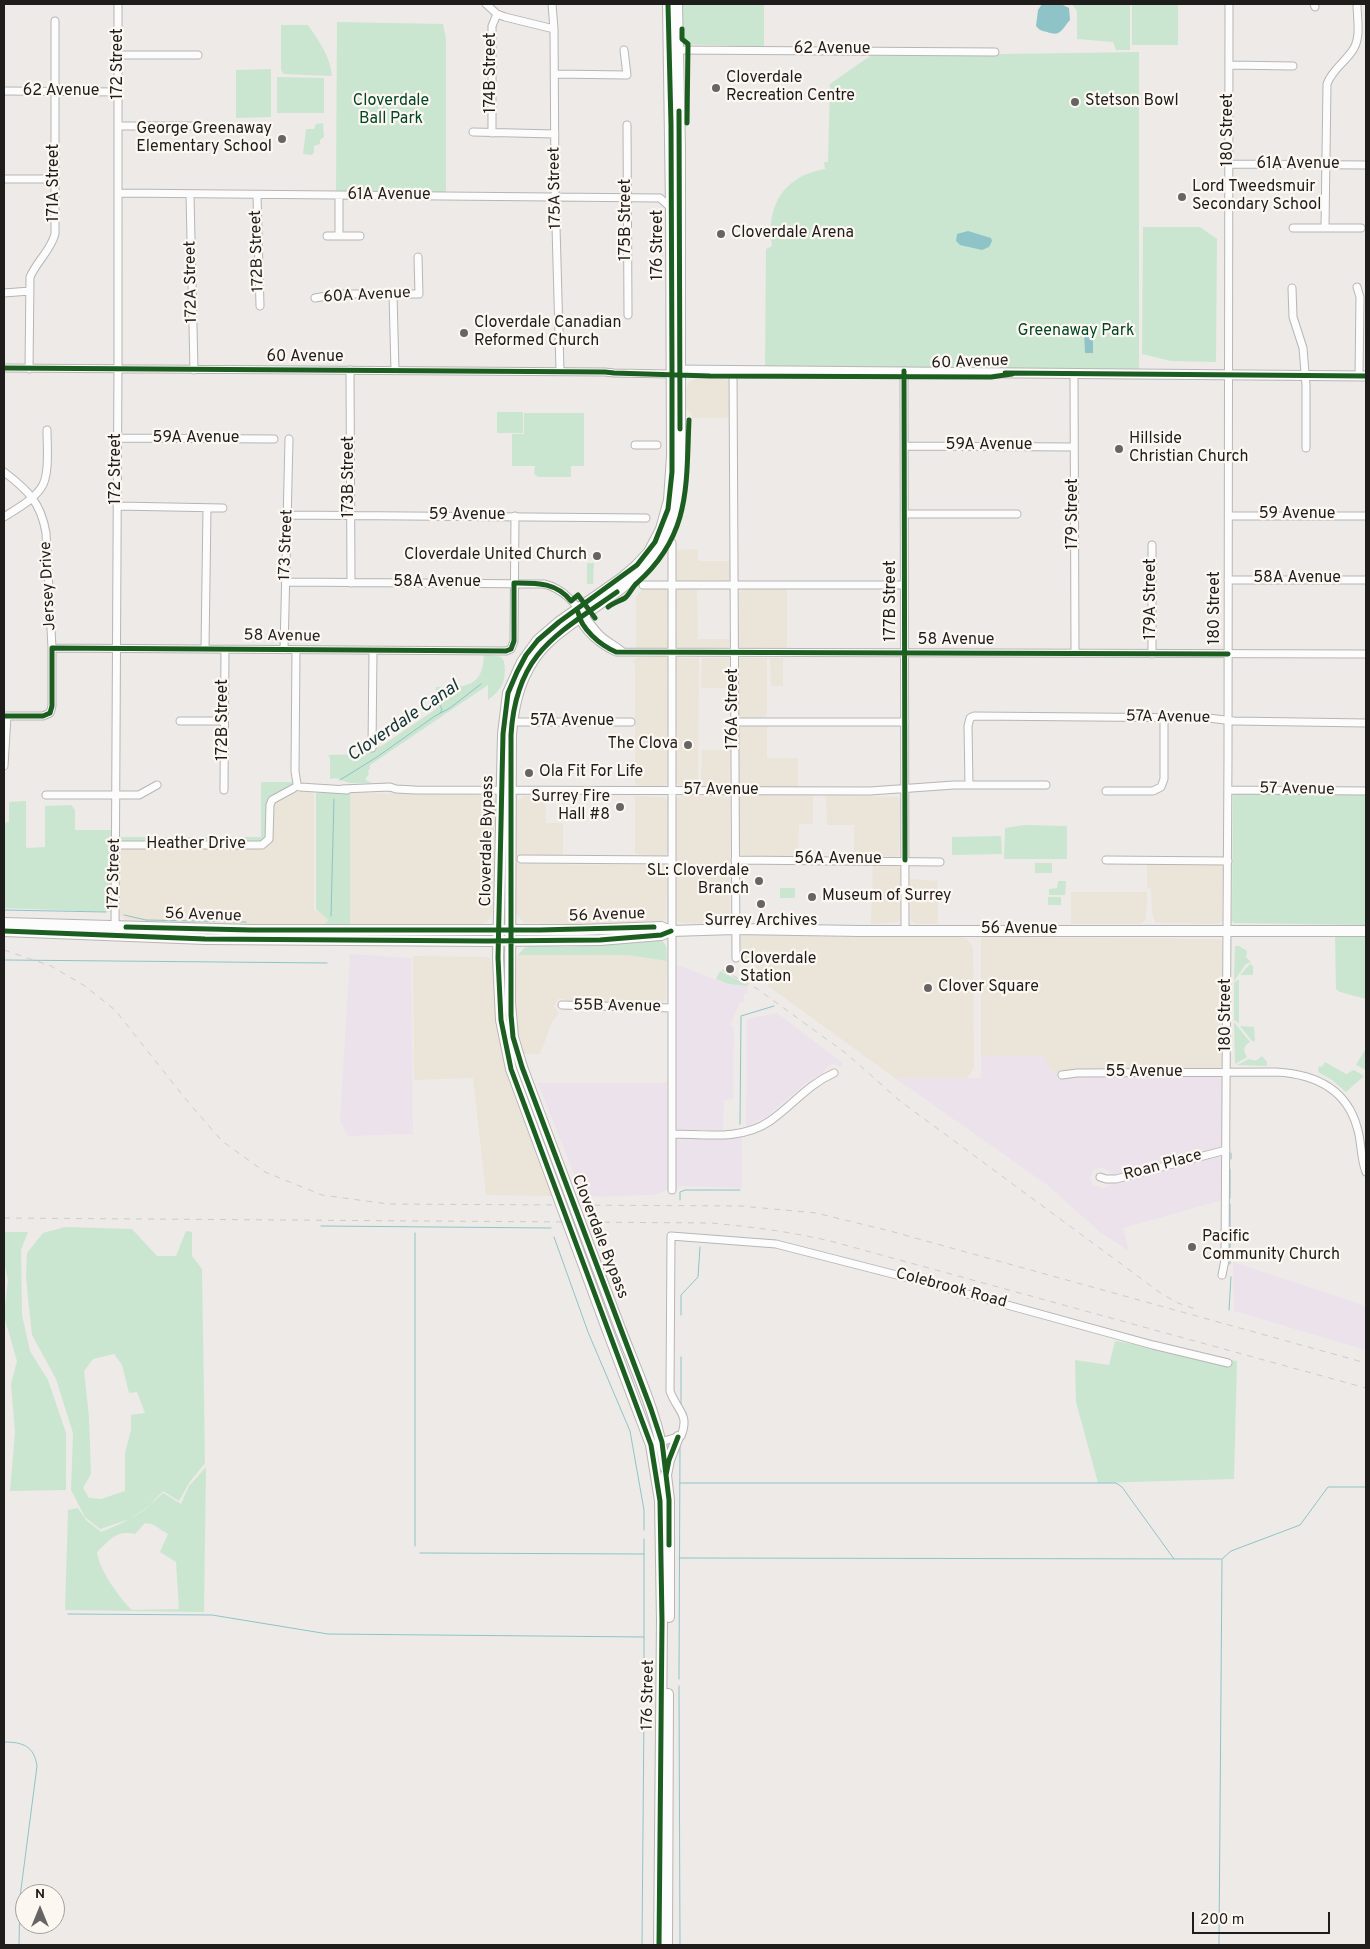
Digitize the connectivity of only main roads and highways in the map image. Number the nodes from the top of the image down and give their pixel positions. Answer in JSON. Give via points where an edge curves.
{"nodes":[{"id":1,"x":668,"y":4,"type":"edge"},
{"id":2,"x":677,"y":4,"type":"edge"},
{"id":3,"x":673,"y":50,"type":"junction"},
{"id":4,"x":676,"y":372,"type":"junction"},
{"id":5,"x":733,"y":373,"type":"junction"},
{"id":6,"x":807,"y":373,"type":"junction"},
{"id":7,"x":904,"y":374,"type":"junction"},
{"id":8,"x":1363,"y":376,"type":"edge"},
{"id":9,"x":671,"y":487,"type":"joint"},
{"id":10,"x":580,"y":614,"type":"junction"},
{"id":11,"x":506,"y":790,"type":"junction"},
{"id":12,"x":505,"y":913,"type":"junction"},
{"id":13,"x":4,"y":923,"type":"edge"},
{"id":14,"x":114,"y":930,"type":"junction"},
{"id":15,"x":479,"y":930,"type":"junction"},
{"id":16,"x":535,"y":930,"type":"junction"},
{"id":17,"x":4,"y":931,"type":"edge"},
{"id":18,"x":671,"y":931,"type":"junction"},
{"id":19,"x":1366,"y":931,"type":"edge"},
{"id":20,"x":499,"y":936,"type":"junction"},
{"id":21,"x":510,"y":936,"type":"junction"},
{"id":22,"x":477,"y":941,"type":"junction"},
{"id":23,"x":527,"y":941,"type":"junction"},
{"id":24,"x":498,"y":958,"type":"junction"},
{"id":25,"x":510,"y":959,"type":"junction"},
{"id":26,"x":678,"y":1437,"type":"road end"},
{"id":27,"x":652,"y":1445,"type":"joint"},
{"id":28,"x":666,"y":1475,"type":"junction"},
{"id":29,"x":659,"y":1945,"type":"edge"},
{"id":30,"x":667,"y":1945,"type":"edge"}],
"edges":[{"from":1,"to":3,"type":"highway","name":"176 Street"},
{"from":2,"to":3,"type":"highway"},
{"from":3,"to":4,"type":"highway","name":"176 Street","via":[[671,184]]},
{"from":3,"to":4,"type":"highway","via":[[680,148]]},
{"from":4,"to":5,"type":"main road","name":"60 Avenue"},
{"from":4,"to":9,"type":"highway","name":"176 Street"},
{"from":4,"to":10,"type":"highway","name":"Cloverdale Bypass","via":[[680,477],[671,527],[654,558],[631,582]]},
{"from":5,"to":6,"type":"main road","name":"60 Avenue"},
{"from":5,"to":6,"type":"main road","name":"60 Avenue","via":[[773,376],[781,372]]},
{"from":6,"to":7,"type":"main road","name":"60 Avenue"},
{"from":6,"to":7,"type":"main road","name":"60 Avenue","via":[[843,370]]},
{"from":7,"to":8,"type":"main road","name":"60 Avenue"},
{"from":9,"to":10,"type":"highway","name":"Cloverdale Bypass","via":[[668,509],[649,552]]},
{"from":10,"to":11,"type":"highway","name":"Cloverdale Bypass","via":[[534,659],[520,686],[514,704]]},
{"from":10,"to":11,"type":"highway","name":"Cloverdale Bypass","via":[[559,622],[538,640],[512,681],[504,719]]},
{"from":11,"to":12,"type":"highway","name":"Cloverdale Bypass"},
{"from":12,"to":15,"type":"highway"},
{"from":12,"to":16,"type":"highway"},
{"from":12,"to":20,"type":"highway","name":"Cloverdale Bypass"},
{"from":12,"to":21,"type":"highway","name":"Cloverdale Bypass"},
{"from":13,"to":14,"type":"highway","name":"56 Avenue"},
{"from":14,"to":15,"type":"highway","name":"56 Avenue"},
{"from":14,"to":17,"type":"highway","name":"56 Avenue"},
{"from":14,"to":22,"type":"highway","name":"56 Avenue","via":[[205,939]]},
{"from":15,"to":20,"type":"highway","name":"56 Avenue"},
{"from":16,"to":18,"type":"highway","name":"56 Avenue","via":[[661,927]]},
{"from":16,"to":21,"type":"highway","name":"56 Avenue"},
{"from":18,"to":19,"type":"highway","name":"56 Avenue"},
{"from":18,"to":23,"type":"highway","name":"56 Avenue","via":[[661,935],[600,940]]},
{"from":20,"to":21,"type":"highway","name":"56 Avenue"},
{"from":20,"to":22,"type":"highway","name":"56 Avenue"},
{"from":20,"to":24,"type":"highway","name":"Cloverdale Bypass"},
{"from":21,"to":23,"type":"highway","name":"56 Avenue"},
{"from":21,"to":25,"type":"highway","name":"Cloverdale Bypass"},
{"from":22,"to":24,"type":"highway"},
{"from":23,"to":25,"type":"highway"},
{"from":24,"to":27,"type":"highway","name":"Cloverdale Bypass","bridge":true,"via":[[503,1038],[511,1069]]},
{"from":25,"to":28,"type":"highway","name":"Cloverdale Bypass","bridge":true,"via":[[512,1028],[522,1067],[651,1407],[662,1442]]},
{"from":26,"to":28,"type":"highway"},
{"from":27,"to":29,"type":"highway","name":"176 Street","via":[[660,1501],[662,1602]]},
{"from":28,"to":30,"type":"highway","via":[[669,1500]]}]}
